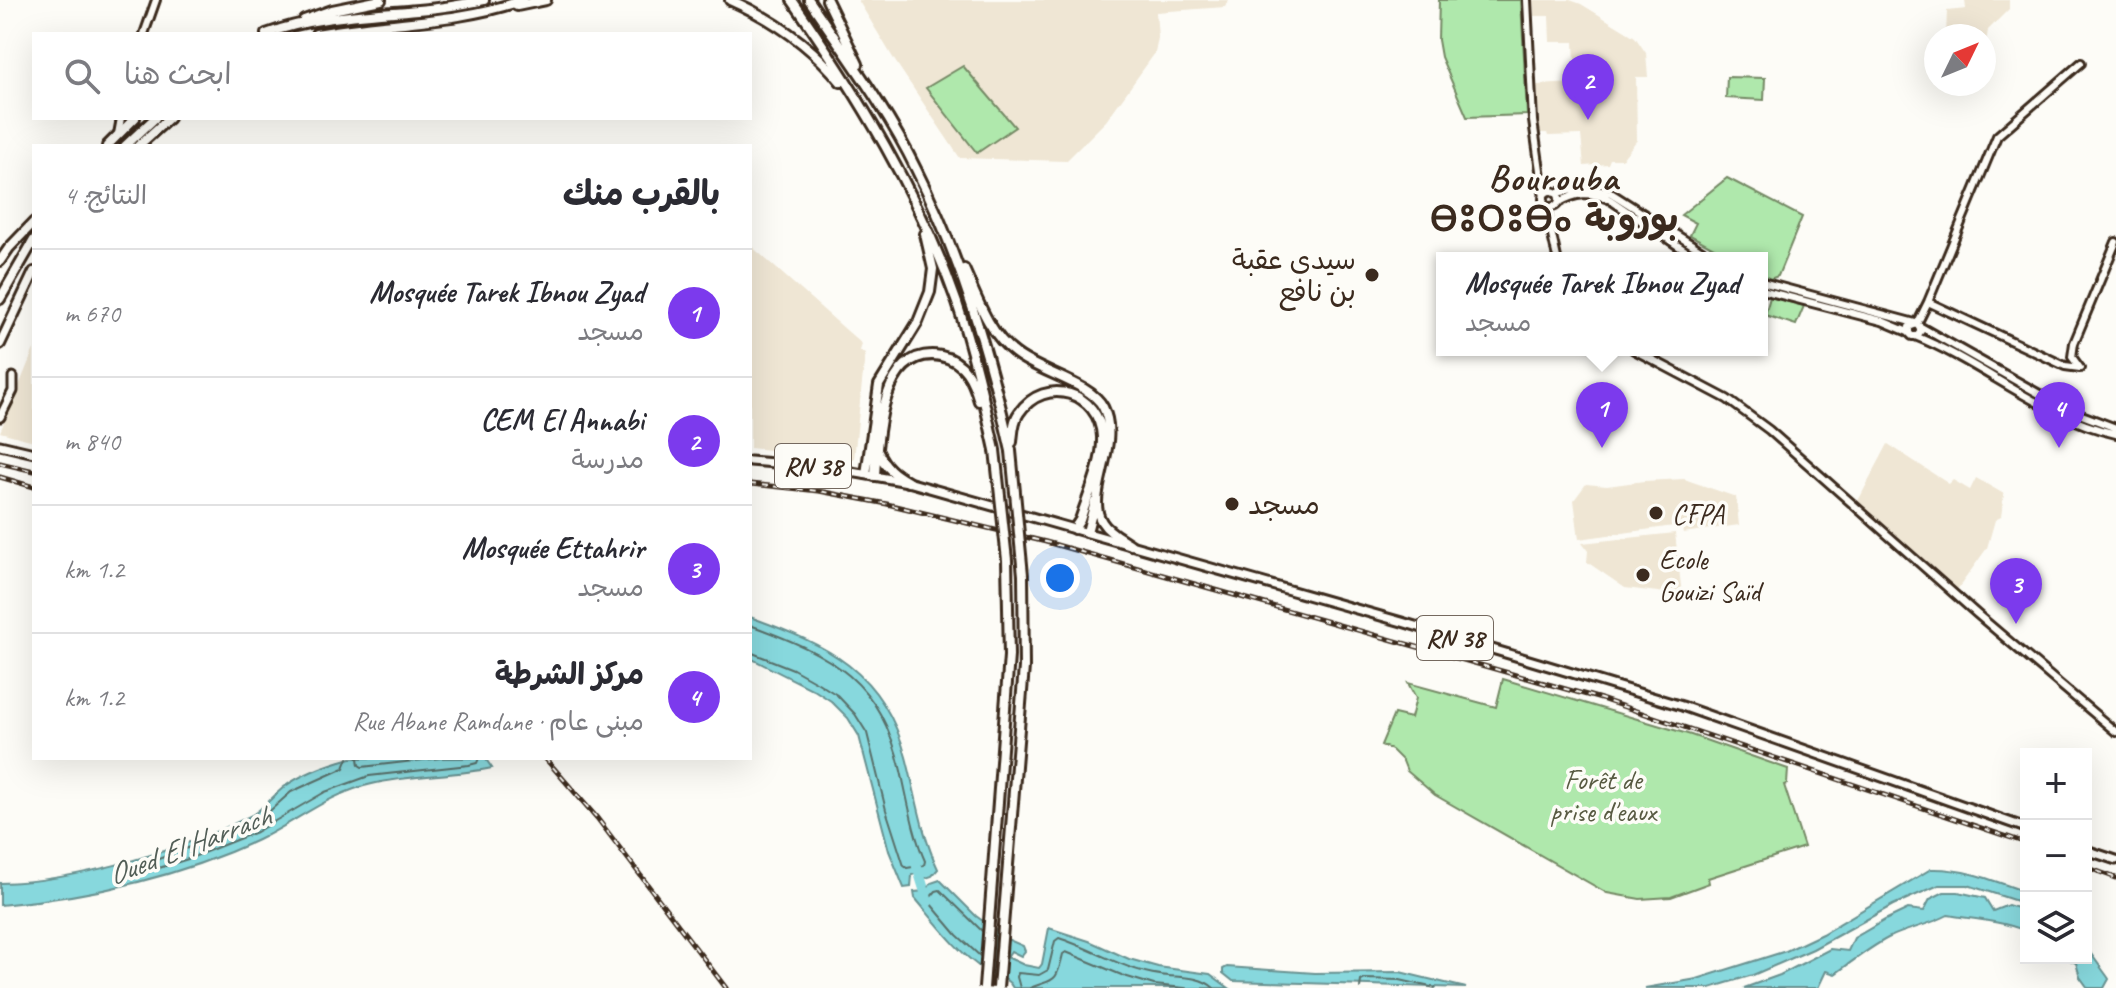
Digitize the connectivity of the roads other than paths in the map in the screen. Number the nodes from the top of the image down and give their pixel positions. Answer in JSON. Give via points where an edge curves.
{"nodes":[{"id":1,"x":156,"y":0,"type":"edge"},
{"id":2,"x":381,"y":0,"type":"edge"},
{"id":3,"x":484,"y":0,"type":"edge"},
{"id":4,"x":523,"y":0,"type":"edge"},
{"id":5,"x":546,"y":0,"type":"edge"},
{"id":6,"x":730,"y":0,"type":"edge"},
{"id":7,"x":792,"y":0,"type":"edge"},
{"id":8,"x":809,"y":0,"type":"edge"},
{"id":9,"x":827,"y":0,"type":"edge"},
{"id":10,"x":1527,"y":0,"type":"edge"},
{"id":11,"x":496,"y":9,"type":"junction"},
{"id":12,"x":279,"y":29,"type":"junction"},
{"id":13,"x":371,"y":30,"type":"edge"},
{"id":14,"x":145,"y":32,"type":"edge"},
{"id":15,"x":271,"y":32,"type":"edge"},
{"id":16,"x":344,"y":32,"type":"edge"},
{"id":17,"x":2081,"y":63,"type":"dead end"},
{"id":18,"x":882,"y":106,"type":"junction"},
{"id":19,"x":121,"y":120,"type":"edge"},
{"id":20,"x":133,"y":120,"type":"edge"},
{"id":21,"x":153,"y":120,"type":"edge"},
{"id":22,"x":167,"y":120,"type":"edge"},
{"id":23,"x":872,"y":122,"type":"junction"},
{"id":24,"x":118,"y":134,"type":"junction"},
{"id":25,"x":109,"y":144,"type":"edge"},
{"id":26,"x":127,"y":144,"type":"edge"},
{"id":27,"x":140,"y":144,"type":"edge"},
{"id":28,"x":1542,"y":184,"type":"junction"},
{"id":29,"x":1553,"y":192,"type":"junction"},
{"id":30,"x":1544,"y":201,"type":"junction"},
{"id":31,"x":1558,"y":204,"type":"junction"},
{"id":32,"x":922,"y":218,"type":"junction"},
{"id":33,"x":1549,"y":219,"type":"junction"},
{"id":34,"x":940,"y":220,"type":"junction"},
{"id":35,"x":32,"y":224,"type":"edge"},
{"id":36,"x":2116,"y":242,"type":"edge"},
{"id":37,"x":32,"y":243,"type":"edge"},
{"id":38,"x":1556,"y":252,"type":"edge"},
{"id":39,"x":1687,"y":252,"type":"edge"},
{"id":40,"x":1704,"y":252,"type":"edge"},
{"id":41,"x":0,"y":261,"type":"edge"},
{"id":42,"x":32,"y":276,"type":"edge"},
{"id":43,"x":1768,"y":284,"type":"edge"},
{"id":44,"x":1768,"y":292,"type":"edge"},
{"id":45,"x":0,"y":299,"type":"edge"},
{"id":46,"x":1928,"y":302,"type":"junction"},
{"id":47,"x":1917,"y":325,"type":"junction"},
{"id":48,"x":1912,"y":335,"type":"junction"},
{"id":49,"x":0,"y":344,"type":"edge"},
{"id":50,"x":1646,"y":356,"type":"edge"},
{"id":51,"x":13,"y":377,"type":"dead end"},
{"id":52,"x":0,"y":417,"type":"edge"},
{"id":53,"x":2116,"y":428,"type":"edge"},
{"id":54,"x":2116,"y":434,"type":"edge"},
{"id":55,"x":0,"y":442,"type":"edge"},
{"id":56,"x":876,"y":448,"type":"junction"},
{"id":57,"x":995,"y":450,"type":"junction"},
{"id":58,"x":1011,"y":451,"type":"junction"},
{"id":59,"x":30,"y":452,"type":"edge"},
{"id":60,"x":752,"y":461,"type":"edge"},
{"id":61,"x":870,"y":475,"type":"junction"},
{"id":62,"x":1100,"y":481,"type":"junction"},
{"id":63,"x":908,"y":482,"type":"junction"},
{"id":64,"x":1074,"y":529,"type":"junction"},
{"id":65,"x":1087,"y":532,"type":"junction"},
{"id":66,"x":1131,"y":545,"type":"junction"},
{"id":67,"x":2116,"y":732,"type":"edge"},
{"id":68,"x":2020,"y":826,"type":"edge"},
{"id":69,"x":2092,"y":852,"type":"edge"},
{"id":70,"x":2116,"y":860,"type":"edge"},
{"id":71,"x":984,"y":988,"type":"edge"},
{"id":72,"x":998,"y":988,"type":"edge"}],
"edges":[{"from":1,"to":14,"type":"street"},
{"from":2,"to":12,"type":"highway"},
{"from":3,"to":12,"type":"highway"},
{"from":4,"to":11,"type":"highway"},
{"from":5,"to":11,"type":"highway"},
{"from":6,"to":23,"type":"highway","via":[[763,15],[806,46]]},
{"from":7,"to":23,"type":"highway"},
{"from":8,"to":18,"type":"highway"},
{"from":9,"to":18,"type":"highway"},
{"from":10,"to":28,"type":"street"},
{"from":11,"to":13,"type":"highway"},
{"from":12,"to":15,"type":"highway"},
{"from":13,"to":16,"type":"highway"},
{"from":17,"to":46,"type":"street","via":[[1997,136]]},
{"from":18,"to":34,"type":"highway"},
{"from":19,"to":24,"type":"street"},
{"from":20,"to":24,"type":"highway"},
{"from":21,"to":26,"type":"highway"},
{"from":22,"to":27,"type":"highway"},
{"from":23,"to":32,"type":"highway"},
{"from":24,"to":25,"type":"highway"},
{"from":28,"to":29,"type":"street"},
{"from":28,"to":30,"type":"street"},
{"from":29,"to":30,"type":"street"},
{"from":29,"to":31,"type":"street"},
{"from":29,"to":40,"type":"street","via":[[1586,188],[1611,193]]},
{"from":30,"to":31,"type":"street","via":[[1551,207]]},
{"from":30,"to":33,"type":"street"},
{"from":31,"to":33,"type":"street"},
{"from":31,"to":39,"type":"street","via":[[1578,194],[1609,199]]},
{"from":32,"to":57,"type":"highway","via":[[965,330]]},
{"from":32,"to":61,"type":"highway","via":[[933,269],[930,292],[879,385]]},
{"from":33,"to":38,"type":"street"},
{"from":34,"to":58,"type":"highway","via":[[975,315]]},
{"from":34,"to":62,"type":"highway","via":[[992,329],[1011,351],[1090,392],[1102,406],[1109,446]]},
{"from":35,"to":41,"type":"highway"},
{"from":36,"to":46,"type":"street","via":[[2074,343],[2072,357],[2080,368],[2065,366]]},
{"from":37,"to":45,"type":"highway"},
{"from":42,"to":49,"type":"highway"},
{"from":43,"to":47,"type":"street"},
{"from":44,"to":48,"type":"street","via":[[1882,321]]},
{"from":46,"to":47,"type":"street"},
{"from":47,"to":48,"type":"street","via":[[1909,327]]},
{"from":47,"to":53,"type":"street","via":[[2066,409]]},
{"from":48,"to":54,"type":"street","via":[[2048,408]]},
{"from":50,"to":67,"type":"street","via":[[1747,413]]},
{"from":51,"to":52,"type":"main road","via":[[13,391]]},
{"from":55,"to":59,"type":"main road"},
{"from":56,"to":57,"type":"highway","via":[[888,389],[914,358],[931,354],[950,358],[973,381]]},
{"from":56,"to":61,"type":"highway"},
{"from":56,"to":63,"type":"highway","via":[[883,463]]},
{"from":57,"to":71,"type":"highway","bridge":true,"via":[[1007,560],[1009,656]]},
{"from":58,"to":64,"type":"highway","via":[[1018,414],[1043,393],[1073,394],[1095,412],[1102,439],[1099,459]]},
{"from":58,"to":72,"type":"highway","bridge":true,"via":[[1023,575],[1024,667]]},
{"from":60,"to":61,"type":"main road","number":"RN 38"},
{"from":61,"to":63,"type":"main road","number":"RN 38"},
{"from":62,"to":65,"type":"highway"},
{"from":62,"to":66,"type":"highway","via":[[1101,521]]},
{"from":63,"to":64,"type":"main road","number":"RN 38"},
{"from":64,"to":65,"type":"main road","number":"RN 38"},
{"from":65,"to":66,"type":"main road","number":"RN 38"},
{"from":66,"to":68,"type":"main road","number":"RN 38","via":[[1682,706]]},
{"from":69,"to":70,"type":"main road"}]}
